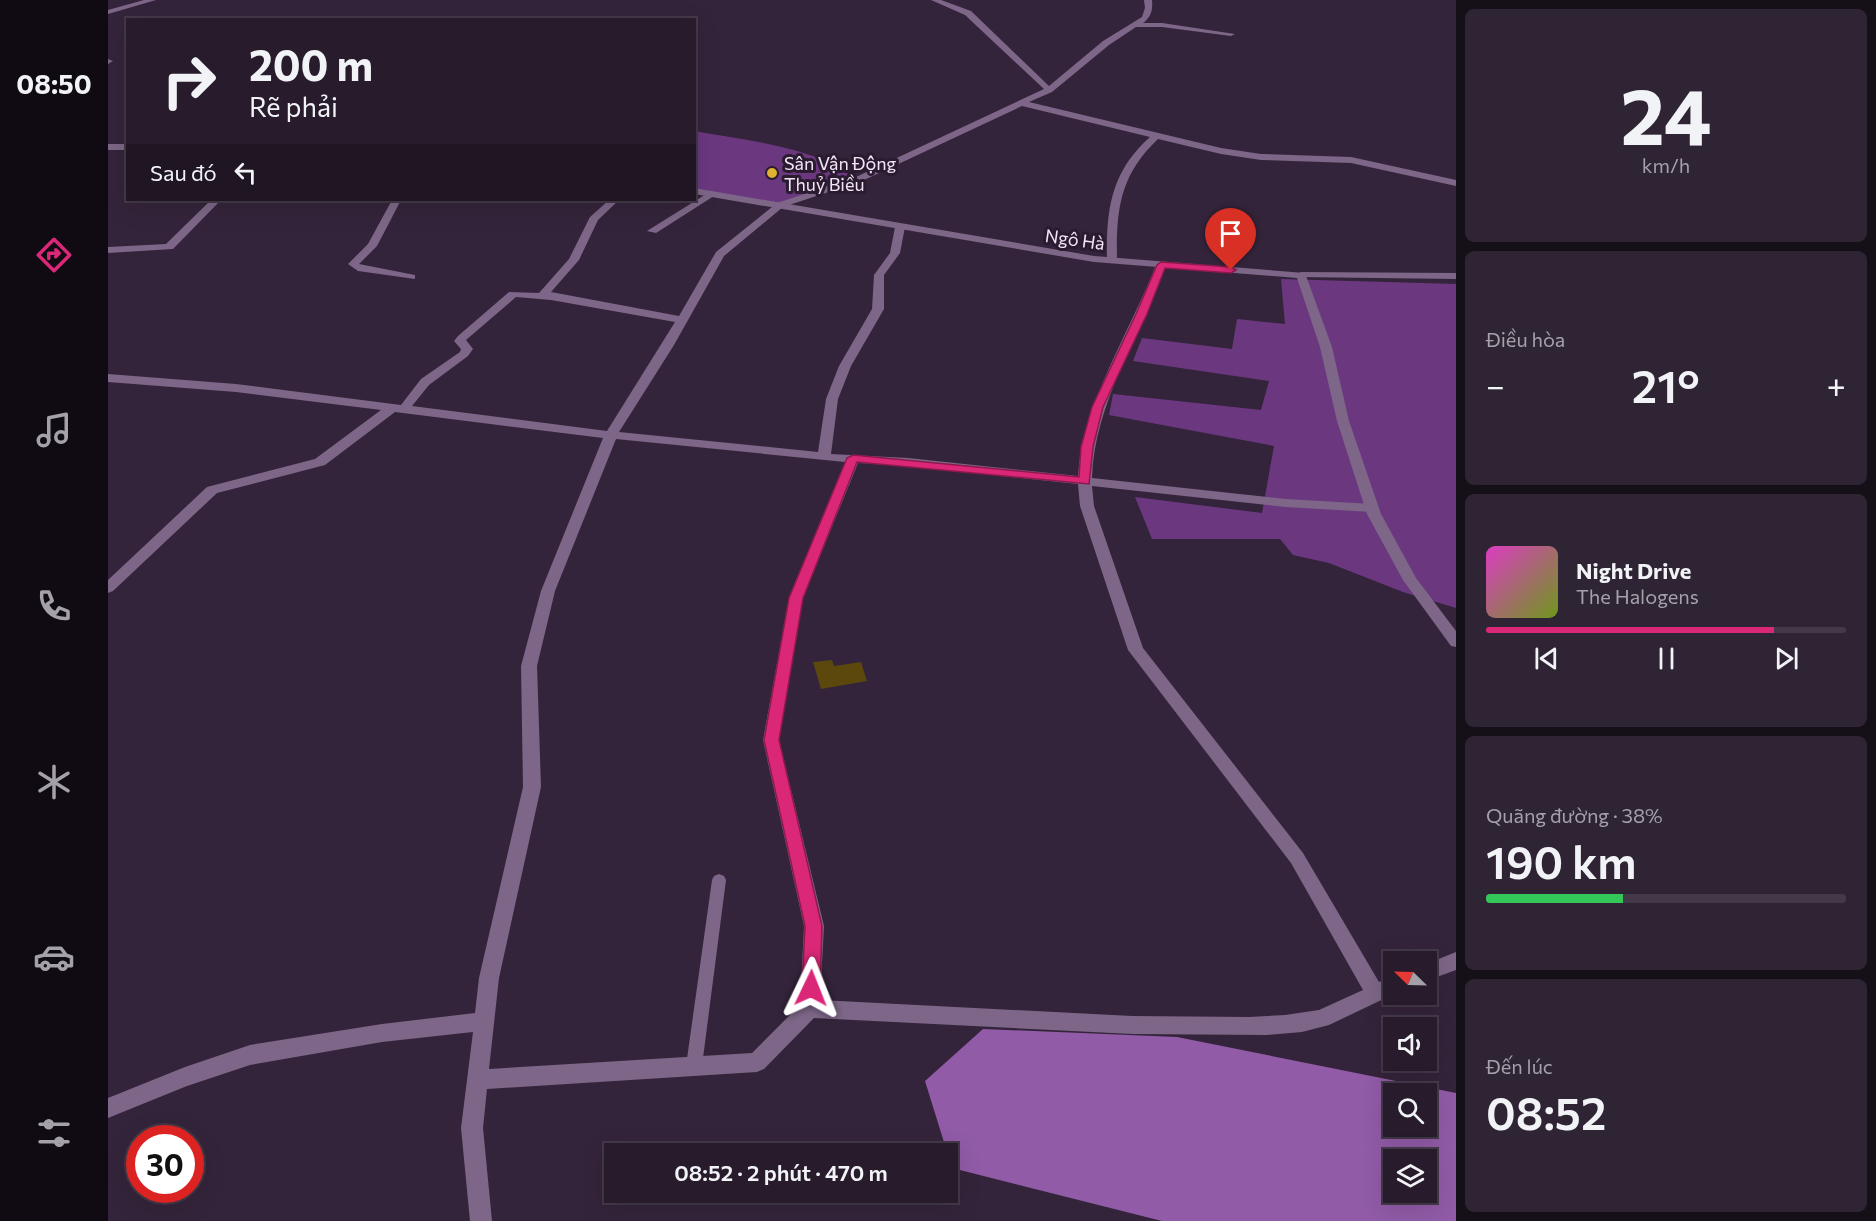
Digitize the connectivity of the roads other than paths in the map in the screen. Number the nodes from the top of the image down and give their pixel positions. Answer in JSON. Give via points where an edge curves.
{"nodes":[{"id":1,"x":152,"y":0,"type":"edge"},
{"id":2,"x":935,"y":0,"type":"edge"},
{"id":3,"x":1148,"y":0,"type":"edge"},
{"id":4,"x":108,"y":12,"type":"edge"},
{"id":5,"x":1136,"y":25,"type":"junction"},
{"id":6,"x":1231,"y":34,"type":"dead end"},
{"id":7,"x":1049,"y":90,"type":"junction"},
{"id":8,"x":1022,"y":103,"type":"junction"},
{"id":9,"x":1155,"y":137,"type":"junction"},
{"id":10,"x":108,"y":147,"type":"edge"},
{"id":11,"x":126,"y":147,"type":"edge"},
{"id":12,"x":1456,"y":183,"type":"edge"},
{"id":13,"x":696,"y":191,"type":"edge"},
{"id":14,"x":711,"y":194,"type":"junction"},
{"id":15,"x":215,"y":201,"type":"edge"},
{"id":16,"x":395,"y":201,"type":"edge"},
{"id":17,"x":613,"y":201,"type":"edge"},
{"id":18,"x":780,"y":205,"type":"junction"},
{"id":19,"x":900,"y":227,"type":"junction"},
{"id":20,"x":652,"y":231,"type":"dead end"},
{"id":21,"x":108,"y":249,"type":"edge"},
{"id":22,"x":1112,"y":260,"type":"junction"},
{"id":23,"x":1161,"y":265,"type":"junction"},
{"id":24,"x":1301,"y":275,"type":"junction"},
{"id":25,"x":1456,"y":276,"type":"edge"},
{"id":26,"x":411,"y":277,"type":"dead end"},
{"id":27,"x":551,"y":297,"type":"junction"},
{"id":28,"x":683,"y":320,"type":"junction"},
{"id":29,"x":108,"y":378,"type":"edge"},
{"id":30,"x":399,"y":408,"type":"junction"},
{"id":31,"x":611,"y":435,"type":"junction"},
{"id":32,"x":824,"y":457,"type":"junction"},
{"id":33,"x":853,"y":458,"type":"junction"},
{"id":34,"x":1085,"y":481,"type":"junction"},
{"id":35,"x":1372,"y":508,"type":"junction"},
{"id":36,"x":108,"y":588,"type":"edge"},
{"id":37,"x":1456,"y":642,"type":"edge"},
{"id":38,"x":719,"y":880,"type":"dead end"},
{"id":39,"x":1456,"y":962,"type":"edge"},
{"id":40,"x":1437,"y":969,"type":"edge"},
{"id":41,"x":1383,"y":987,"type":"edge"},
{"id":42,"x":1383,"y":990,"type":"edge"},
{"id":43,"x":810,"y":1009,"type":"junction"},
{"id":44,"x":484,"y":1021,"type":"junction"},
{"id":45,"x":694,"y":1066,"type":"junction"},
{"id":46,"x":477,"y":1080,"type":"junction"},
{"id":47,"x":108,"y":1108,"type":"edge"},
{"id":48,"x":481,"y":1221,"type":"edge"}],
"edges":[{"from":1,"to":4,"type":"street"},
{"from":2,"to":7,"type":"street","via":[[968,13]]},
{"from":3,"to":5,"type":"street","via":[[1148,13]]},
{"from":5,"to":6,"type":"street"},
{"from":5,"to":7,"type":"street"},
{"from":7,"to":8,"type":"street"},
{"from":8,"to":9,"type":"street"},
{"from":8,"to":18,"type":"street","via":[[859,179]]},
{"from":9,"to":12,"type":"street","via":[[1261,157],[1351,160]]},
{"from":9,"to":22,"type":"street","via":[[1128,164],[1120,181],[1110,222]]},
{"from":10,"to":11,"type":"street"},
{"from":13,"to":14,"type":"street","name":"Ngô Hà"},
{"from":14,"to":18,"type":"street","name":"Ngô Hà"},
{"from":14,"to":20,"type":"street"},
{"from":15,"to":21,"type":"street","via":[[169,248]]},
{"from":16,"to":26,"type":"street","via":[[372,246],[354,264],[358,268]]},
{"from":17,"to":27,"type":"street","via":[[594,219],[574,260],[546,289],[544,293]]},
{"from":18,"to":19,"type":"street","name":"Ngô Hà"},
{"from":18,"to":28,"type":"street","via":[[720,254]]},
{"from":19,"to":22,"type":"street","name":"Ngô Hà"},
{"from":19,"to":32,"type":"street","via":[[895,253],[879,276],[878,309],[845,366],[832,399]]},
{"from":22,"to":23,"type":"street","name":"Ngô Hà"},
{"from":23,"to":24,"type":"street","name":"Ngô Hà"},
{"from":23,"to":34,"type":"street","via":[[1098,407],[1087,447]]},
{"from":24,"to":25,"type":"street","name":"Ngô Hà"},
{"from":24,"to":35,"type":"street","via":[[1326,347],[1342,421]]},
{"from":27,"to":28,"type":"street"},
{"from":27,"to":30,"type":"street","via":[[513,294],[462,338],[460,341],[467,349],[464,354],[425,382]]},
{"from":28,"to":31,"type":"street"},
{"from":29,"to":30,"type":"street","via":[[236,388]]},
{"from":30,"to":31,"type":"street"},
{"from":30,"to":36,"type":"street","via":[[320,462],[212,490]]},
{"from":31,"to":32,"type":"street"},
{"from":31,"to":44,"type":"street","via":[[548,591],[529,666],[532,787],[489,978]]},
{"from":32,"to":33,"type":"street"},
{"from":33,"to":34,"type":"street"},
{"from":33,"to":43,"type":"street","via":[[796,598],[771,740],[813,926]]},
{"from":34,"to":35,"type":"street","via":[[1286,503]]},
{"from":34,"to":41,"type":"street","via":[[1089,515],[1136,650],[1297,858]]},
{"from":35,"to":37,"type":"street","via":[[1410,580]]},
{"from":38,"to":45,"type":"lane"},
{"from":39,"to":40,"type":"street"},
{"from":42,"to":43,"type":"street","via":[[1318,1019],[1258,1027],[1045,1022]]},
{"from":43,"to":45,"type":"street","via":[[757,1062]]},
{"from":44,"to":46,"type":"street"},
{"from":44,"to":47,"type":"street","via":[[250,1055]]},
{"from":45,"to":46,"type":"street"},
{"from":46,"to":48,"type":"street","via":[[472,1128]]}]}
